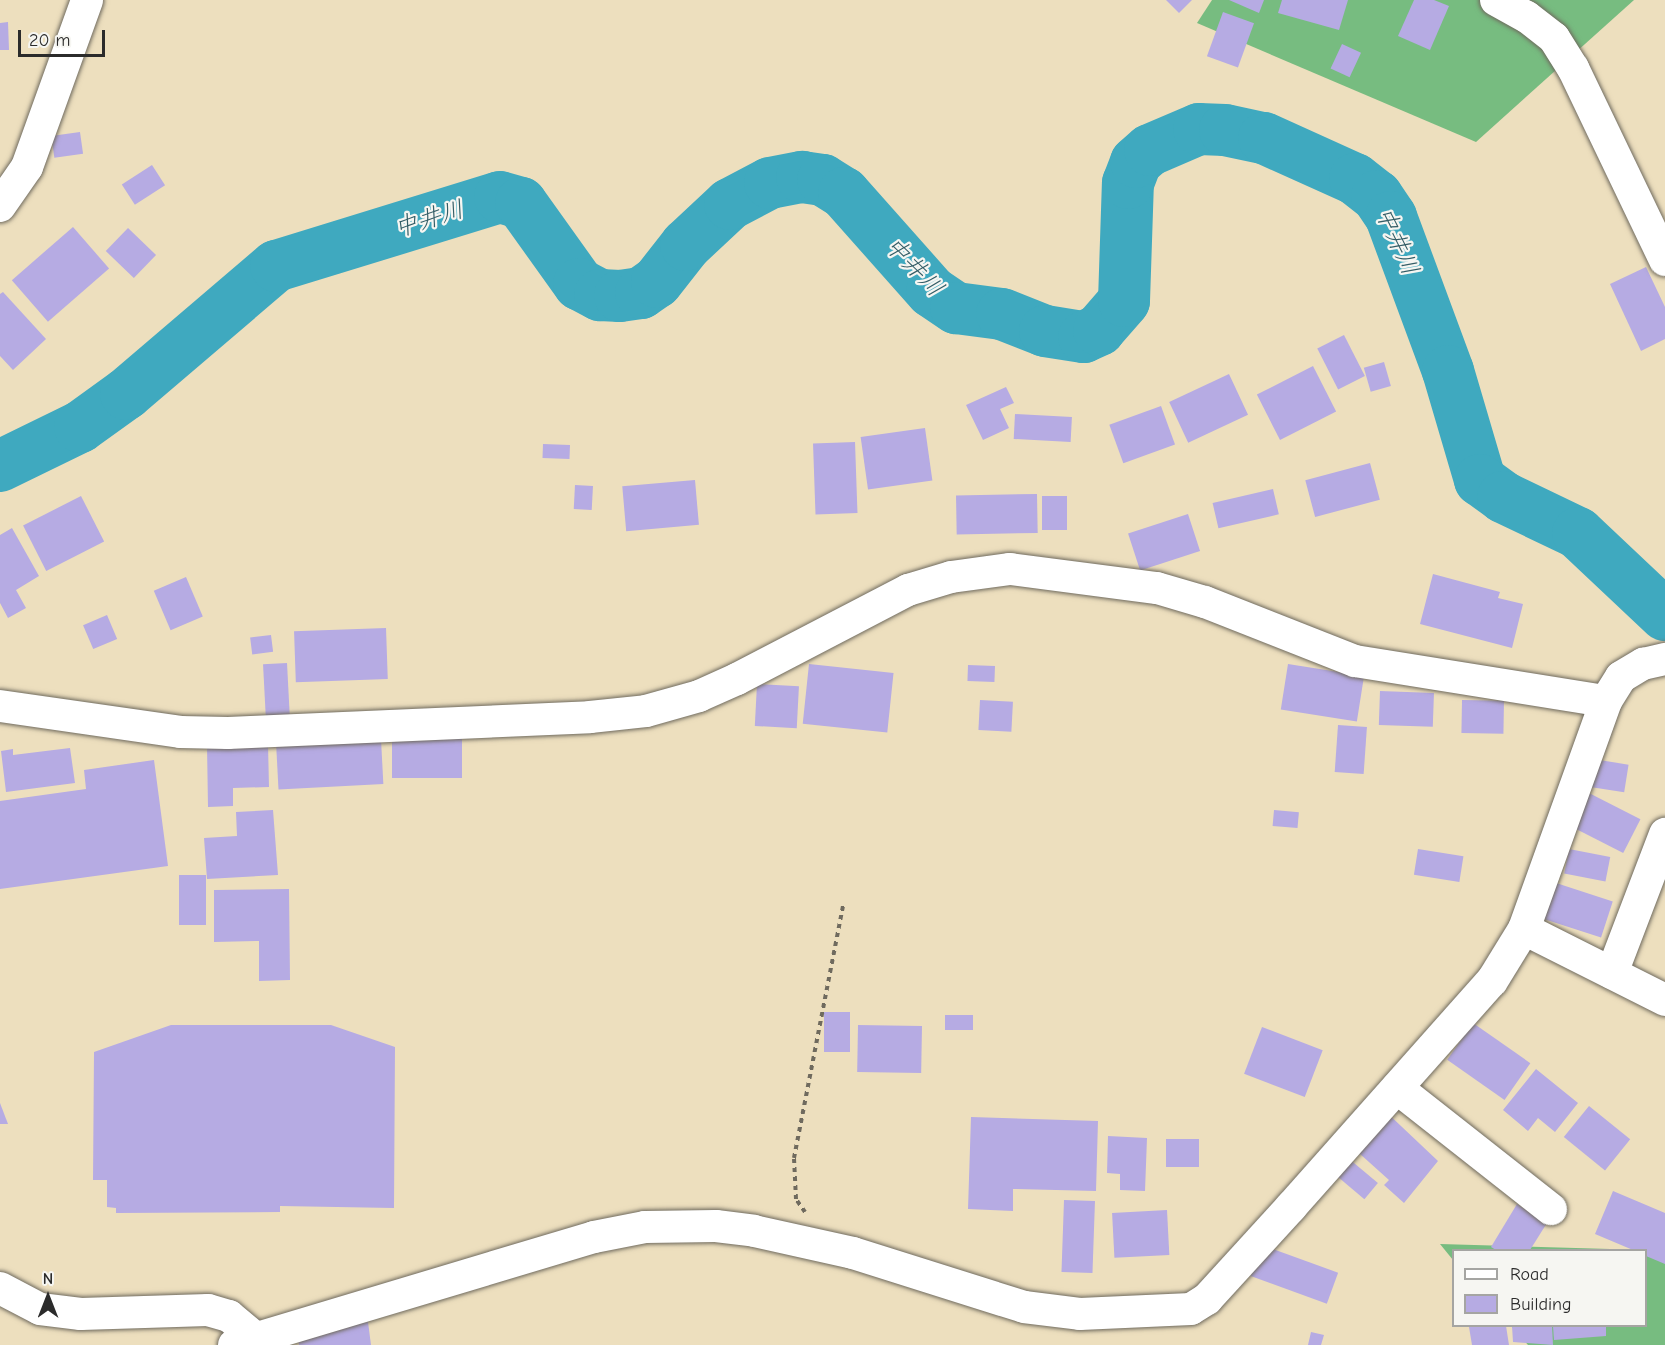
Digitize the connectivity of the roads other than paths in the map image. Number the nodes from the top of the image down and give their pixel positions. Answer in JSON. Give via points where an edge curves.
{"nodes":[{"id":1,"x":87,"y":0,"type":"edge"},
{"id":2,"x":1496,"y":0,"type":"edge"},
{"id":3,"x":0,"y":206,"type":"edge"},
{"id":4,"x":1665,"y":260,"type":"edge"},
{"id":5,"x":1665,"y":659,"type":"edge"},
{"id":6,"x":1606,"y":701,"type":"junction"},
{"id":7,"x":0,"y":706,"type":"edge"},
{"id":8,"x":1665,"y":834,"type":"edge"},
{"id":9,"x":1524,"y":929,"type":"junction"},
{"id":10,"x":1612,"y":974,"type":"junction"},
{"id":11,"x":1665,"y":1000,"type":"edge"},
{"id":12,"x":1397,"y":1088,"type":"junction"},
{"id":13,"x":1551,"y":1209,"type":"dead end"},
{"id":14,"x":0,"y":1288,"type":"edge"},
{"id":15,"x":245,"y":1342,"type":"edge"}],
"edges":[{"from":1,"to":3,"type":"street","via":[[27,167]]},
{"from":2,"to":4,"type":"street","via":[[1554,38],[1573,68]]},
{"from":5,"to":6,"type":"street","via":[[1643,664],[1621,677]]},
{"from":6,"to":7,"type":"street","via":[[1355,661],[1204,602],[1157,588],[1010,570],[951,577],[908,590],[699,696],[646,711],[590,717],[228,733],[180,732]]},
{"from":6,"to":9,"type":"street"},
{"from":8,"to":10,"type":"street"},
{"from":9,"to":10,"type":"street"},
{"from":9,"to":12,"type":"street","via":[[1492,981]]},
{"from":10,"to":11,"type":"street"},
{"from":12,"to":13,"type":"street"},
{"from":12,"to":15,"type":"street","via":[[1207,1299],[1191,1309],[1080,1314],[1024,1307],[854,1253],[754,1231],[716,1226],[645,1227],[594,1237]]},
{"from":14,"to":15,"type":"street","via":[[40,1309],[81,1314],[208,1310],[229,1316]]}]}
